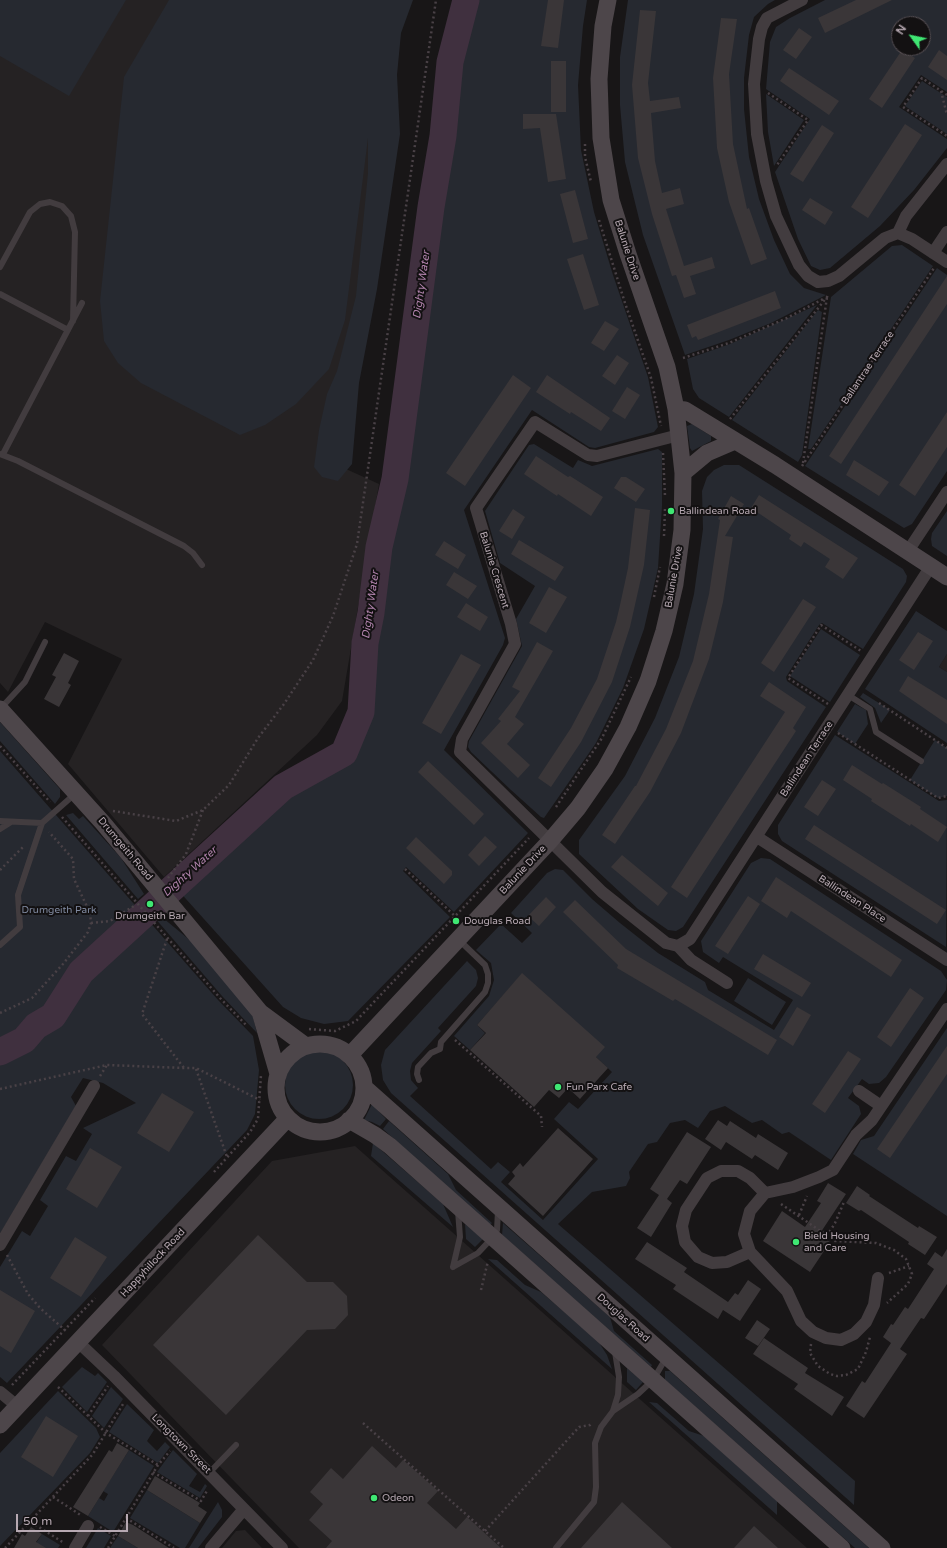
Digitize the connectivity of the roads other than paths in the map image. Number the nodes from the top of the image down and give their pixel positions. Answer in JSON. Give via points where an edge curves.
{"nodes":[{"id":1,"x":608,"y":0,"type":"edge"},
{"id":2,"x":802,"y":0,"type":"edge"},
{"id":3,"x":947,"y":164,"type":"edge"},
{"id":4,"x":898,"y":232,"type":"junction"},
{"id":5,"x":947,"y":232,"type":"edge"},
{"id":6,"x":940,"y":257,"type":"edge"},
{"id":7,"x":0,"y":267,"type":"edge"},
{"id":8,"x":0,"y":294,"type":"edge"},
{"id":9,"x":82,"y":303,"type":"dead end"},
{"id":10,"x":73,"y":321,"type":"junction"},
{"id":11,"x":68,"y":330,"type":"junction"},
{"id":12,"x":676,"y":409,"type":"junction"},
{"id":13,"x":679,"y":435,"type":"junction"},
{"id":14,"x":735,"y":441,"type":"junction"},
{"id":15,"x":1,"y":454,"type":"edge"},
{"id":16,"x":683,"y":473,"type":"junction"},
{"id":17,"x":947,"y":492,"type":"edge"},
{"id":18,"x":908,"y":551,"type":"junction"},
{"id":19,"x":202,"y":565,"type":"dead end"},
{"id":20,"x":931,"y":566,"type":"junction"},
{"id":21,"x":947,"y":577,"type":"edge"},
{"id":22,"x":45,"y":642,"type":"dead end"},
{"id":23,"x":851,"y":691,"type":"junction"},
{"id":24,"x":0,"y":709,"type":"edge"},
{"id":25,"x":921,"y":761,"type":"dead end"},
{"id":26,"x":76,"y":792,"type":"junction"},
{"id":27,"x":0,"y":821,"type":"edge"},
{"id":28,"x":11,"y":822,"type":"junction"},
{"id":29,"x":42,"y":823,"type":"junction"},
{"id":30,"x":0,"y":829,"type":"edge"},
{"id":31,"x":757,"y":837,"type":"junction"},
{"id":32,"x":550,"y":840,"type":"junction"},
{"id":33,"x":463,"y":934,"type":"junction"},
{"id":34,"x":0,"y":945,"type":"edge"},
{"id":35,"x":678,"y":946,"type":"junction"},
{"id":36,"x":947,"y":960,"type":"edge"},
{"id":37,"x":726,"y":983,"type":"dead end"},
{"id":38,"x":947,"y":1008,"type":"edge"},
{"id":39,"x":260,"y":1012,"type":"junction"},
{"id":40,"x":306,"y":1046,"type":"junction"},
{"id":41,"x":350,"y":1055,"type":"junction"},
{"id":42,"x":278,"y":1074,"type":"junction"},
{"id":43,"x":419,"y":1080,"type":"dead end"},
{"id":44,"x":94,"y":1086,"type":"dead end"},
{"id":45,"x":364,"y":1088,"type":"junction"},
{"id":46,"x":859,"y":1091,"type":"dead end"},
{"id":47,"x":881,"y":1106,"type":"junction"},
{"id":48,"x":288,"y":1118,"type":"junction"},
{"id":49,"x":350,"y":1120,"type":"junction"},
{"id":50,"x":764,"y":1193,"type":"junction"},
{"id":51,"x":458,"y":1206,"type":"junction"},
{"id":52,"x":498,"y":1207,"type":"junction"},
{"id":53,"x":493,"y":1237,"type":"junction"},
{"id":54,"x":0,"y":1244,"type":"edge"},
{"id":55,"x":750,"y":1252,"type":"junction"},
{"id":56,"x":878,"y":1278,"type":"road end"},
{"id":57,"x":78,"y":1342,"type":"junction"},
{"id":58,"x":614,"y":1344,"type":"junction"},
{"id":59,"x":667,"y":1357,"type":"junction"},
{"id":60,"x":653,"y":1380,"type":"junction"},
{"id":61,"x":2,"y":1393,"type":"edge"},
{"id":62,"x":17,"y":1406,"type":"junction"},
{"id":63,"x":613,"y":1411,"type":"junction"},
{"id":64,"x":0,"y":1425,"type":"edge"},
{"id":65,"x":236,"y":1445,"type":"dead end"},
{"id":66,"x":212,"y":1476,"type":"junction"},
{"id":67,"x":244,"y":1509,"type":"junction"},
{"id":68,"x":88,"y":1526,"type":"dead end"},
{"id":69,"x":72,"y":1547,"type":"edge"},
{"id":70,"x":211,"y":1548,"type":"edge"},
{"id":71,"x":282,"y":1548,"type":"edge"},
{"id":72,"x":556,"y":1548,"type":"edge"},
{"id":73,"x":842,"y":1548,"type":"edge"},
{"id":74,"x":882,"y":1548,"type":"edge"}],
"edges":[{"from":1,"to":12,"type":"main road","name":"Balunie Drive","via":[[603,26],[599,79],[601,138],[611,200],[667,367]]},
{"from":2,"to":4,"type":"street","via":[[767,18],[759,39],[754,84],[757,134],[776,216],[799,266],[818,282],[839,276],[885,238]]},
{"from":3,"to":4,"type":"street","via":[[906,216]]},
{"from":4,"to":6,"type":"street","via":[[912,238]]},
{"from":5,"to":6,"type":"street"},
{"from":7,"to":10,"type":"lane","via":[[30,212],[40,204],[50,202],[62,206],[71,216],[75,232]]},
{"from":8,"to":11,"type":"lane"},
{"from":9,"to":10,"type":"lane"},
{"from":10,"to":11,"type":"lane"},
{"from":11,"to":15,"type":"lane"},
{"from":12,"to":13,"type":"main road","name":"Balunie Drive"},
{"from":12,"to":14,"type":"main road","via":[[686,410]]},
{"from":13,"to":16,"type":"main road","name":"Balunie Drive"},
{"from":13,"to":32,"type":"street","name":"Balunie Crescent","via":[[597,456],[588,455],[535,422],[476,508],[515,644],[462,739],[460,752]]},
{"from":14,"to":16,"type":"main road","via":[[708,453]]},
{"from":14,"to":18,"type":"main road","via":[[799,472]]},
{"from":15,"to":19,"type":"lane","via":[[184,546]]},
{"from":16,"to":32,"type":"main road","name":"Balunie Drive","via":[[682,530],[675,584],[664,631],[648,681],[628,727],[605,770],[578,808]]},
{"from":17,"to":18,"type":"street"},
{"from":18,"to":20,"type":"main road"},
{"from":20,"to":21,"type":"main road"},
{"from":20,"to":23,"type":"street","name":"Ballindean Terrace"},
{"from":22,"to":24,"type":"lane","via":[[25,682]]},
{"from":23,"to":25,"type":"lane","via":[[870,709],[876,732]]},
{"from":23,"to":31,"type":"street","name":"Ballindean Terrace"},
{"from":24,"to":26,"type":"main road","name":"Drumgeith Road"},
{"from":26,"to":29,"type":"lane"},
{"from":26,"to":39,"type":"main road","name":"Drumgeith Road"},
{"from":27,"to":28,"type":"lane"},
{"from":28,"to":29,"type":"lane"},
{"from":28,"to":30,"type":"lane"},
{"from":29,"to":34,"type":"lane","via":[[18,895],[20,927]]},
{"from":31,"to":35,"type":"street","name":"Ballindean Terrace","via":[[690,939]]},
{"from":31,"to":36,"type":"street","name":"Ballindean Place"},
{"from":32,"to":33,"type":"main road","name":"Balunie Drive"},
{"from":32,"to":35,"type":"street","via":[[631,917],[666,943]]},
{"from":33,"to":41,"type":"main road","name":"Balunie Drive"},
{"from":33,"to":43,"type":"lane","via":[[485,965],[488,983],[485,992],[441,1042],[440,1049],[431,1053],[418,1067]]},
{"from":35,"to":37,"type":"street","via":[[691,960]]},
{"from":38,"to":47,"type":"street"},
{"from":39,"to":40,"type":"main road","name":"Drumgeith Road"},
{"from":39,"to":42,"type":"main road","name":"Drumgeith Road"},
{"from":40,"to":41,"type":"main road","via":[[317,1043],[329,1044]]},
{"from":40,"to":42,"type":"main road","via":[[294,1052],[284,1062]]},
{"from":41,"to":45,"type":"main road","via":[[360,1070]]},
{"from":42,"to":48,"type":"main road","via":[[278,1102]]},
{"from":44,"to":54,"type":"street"},
{"from":45,"to":49,"type":"main road","via":[[362,1100]]},
{"from":45,"to":52,"type":"main road","name":"Douglas Road"},
{"from":46,"to":47,"type":"street"},
{"from":47,"to":50,"type":"street","via":[[872,1120],[856,1135],[833,1170],[793,1187]]},
{"from":48,"to":49,"type":"main road","via":[[302,1128],[319,1132],[335,1129]]},
{"from":48,"to":57,"type":"main road","name":"Happyhillock Road"},
{"from":49,"to":51,"type":"main road","via":[[390,1146]]},
{"from":50,"to":55,"type":"street","via":[[750,1211],[744,1234]]},
{"from":50,"to":55,"type":"street","via":[[750,1178],[738,1171],[721,1171],[707,1178],[686,1210],[682,1226],[685,1242],[698,1257],[712,1263],[727,1262]]},
{"from":51,"to":53,"type":"main road"},
{"from":51,"to":53,"type":"lane","via":[[460,1237],[453,1267],[478,1253]]},
{"from":52,"to":53,"type":"lane","via":[[497,1230]]},
{"from":52,"to":59,"type":"main road","name":"Douglas Road"},
{"from":53,"to":58,"type":"main road"},
{"from":55,"to":56,"type":"street","via":[[787,1291],[801,1321],[813,1332],[826,1338],[841,1340],[854,1334],[866,1322],[874,1305]]},
{"from":57,"to":62,"type":"main road","name":"Happyhillock Road"},
{"from":57,"to":66,"type":"street","name":"Longtown Street"},
{"from":58,"to":60,"type":"main road"},
{"from":58,"to":63,"type":"lane","via":[[619,1377],[618,1395]]},
{"from":59,"to":60,"type":"lane"},
{"from":59,"to":74,"type":"main road","name":"Douglas Road"},
{"from":60,"to":63,"type":"lane"},
{"from":60,"to":73,"type":"main road"},
{"from":61,"to":62,"type":"street"},
{"from":62,"to":64,"type":"main road","name":"Happyhillock Road"},
{"from":63,"to":72,"type":"lane","via":[[601,1427],[595,1444],[594,1502]]},
{"from":65,"to":66,"type":"lane"},
{"from":66,"to":67,"type":"street","name":"Longtown Street"},
{"from":67,"to":70,"type":"street"},
{"from":67,"to":71,"type":"street","name":"Longtown Street"},
{"from":68,"to":69,"type":"street"}]}
